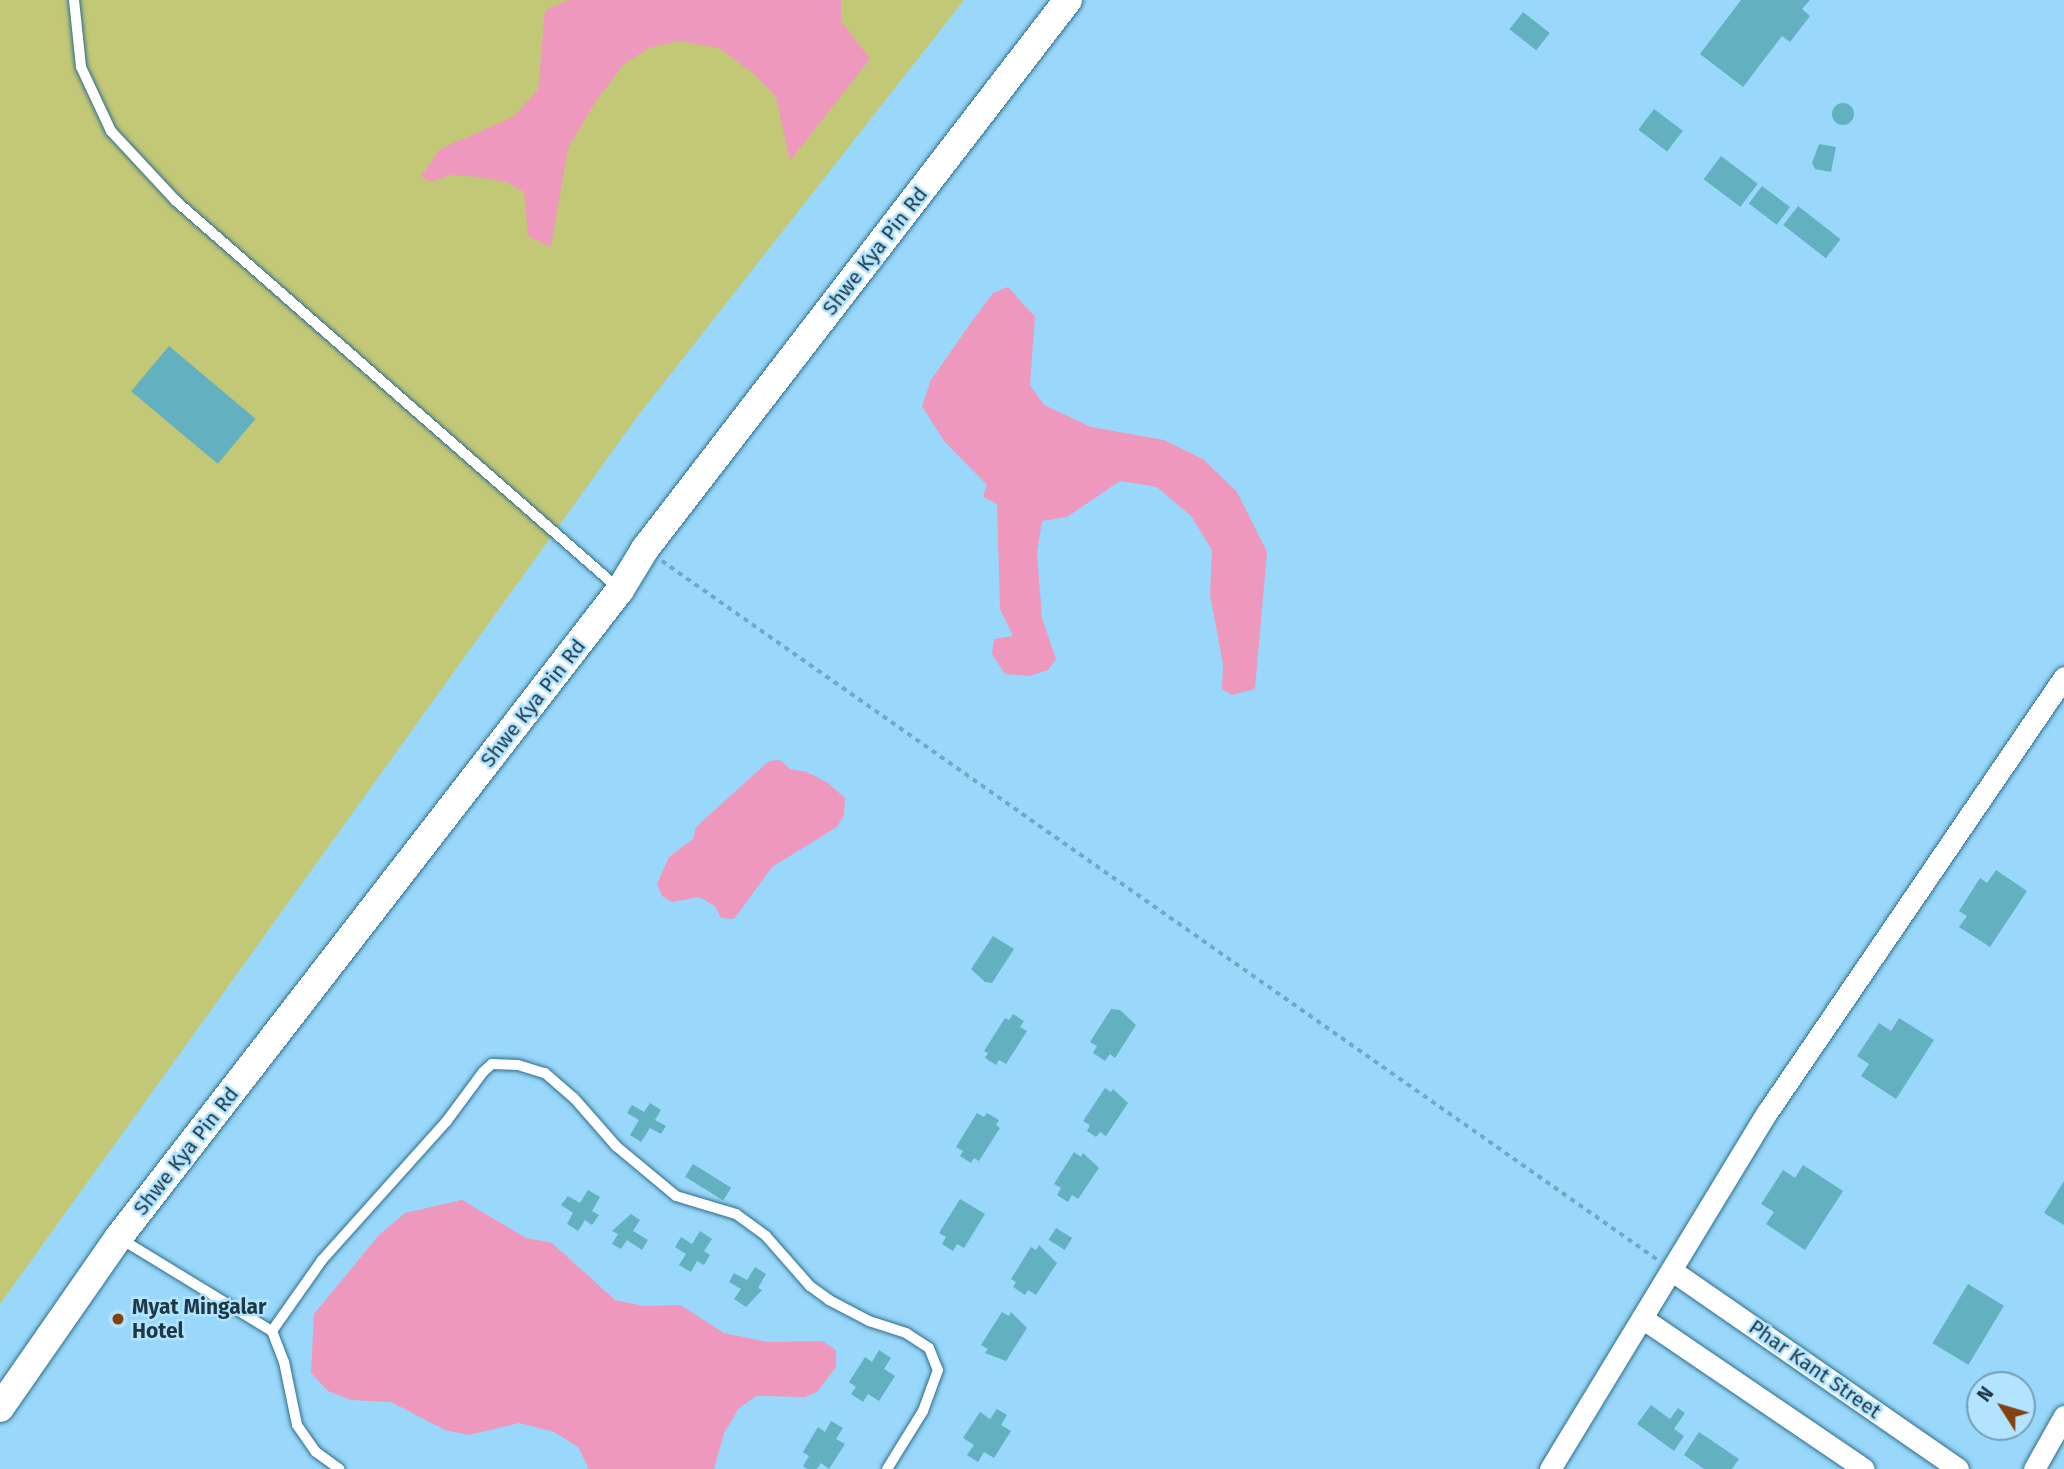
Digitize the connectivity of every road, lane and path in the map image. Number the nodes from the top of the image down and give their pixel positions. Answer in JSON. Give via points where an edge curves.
{"nodes":[{"id":1,"x":74,"y":0,"type":"edge"},
{"id":2,"x":1068,"y":0,"type":"edge"},
{"id":3,"x":645,"y":549,"type":"junction"},
{"id":4,"x":620,"y":590,"type":"junction"},
{"id":5,"x":2064,"y":677,"type":"edge"},
{"id":6,"x":119,"y":1237,"type":"junction"},
{"id":7,"x":1671,"y":1270,"type":"junction"},
{"id":8,"x":1642,"y":1318,"type":"junction"},
{"id":9,"x":272,"y":1331,"type":"junction"},
{"id":10,"x":0,"y":1408,"type":"edge"},
{"id":11,"x":2064,"y":1416,"type":"edge"},
{"id":12,"x":339,"y":1469,"type":"edge"},
{"id":13,"x":887,"y":1469,"type":"edge"},
{"id":14,"x":1550,"y":1469,"type":"edge"},
{"id":15,"x":1864,"y":1469,"type":"edge"},
{"id":16,"x":1958,"y":1469,"type":"edge"},
{"id":17,"x":2034,"y":1469,"type":"edge"}],
"edges":[{"from":1,"to":4,"type":"lane","via":[[81,67],[111,131],[176,201]]},
{"from":2,"to":3,"type":"street","name":"Shwe Kya Pin Rd"},
{"from":3,"to":4,"type":"street","name":"Shwe Kya Pin Rd"},
{"from":3,"to":7,"type":"path"},
{"from":4,"to":6,"type":"street","name":"Shwe Kya Pin Rd"},
{"from":5,"to":7,"type":"street","via":[[1768,1111]]},
{"from":6,"to":9,"type":"lane"},
{"from":6,"to":10,"type":"street","name":"Shwe Kya Pin Rd"},
{"from":7,"to":8,"type":"street"},
{"from":7,"to":16,"type":"street","name":"Phar Kant Street"},
{"from":8,"to":14,"type":"street"},
{"from":8,"to":15,"type":"street"},
{"from":9,"to":12,"type":"lane","via":[[284,1362],[297,1425],[316,1452]]},
{"from":9,"to":13,"type":"lane","via":[[322,1260],[446,1122],[483,1072],[492,1064],[518,1065],[545,1073],[617,1146],[676,1196],[736,1214],[766,1236],[810,1286],[829,1300],[869,1321],[906,1333],[929,1348],[938,1370],[923,1411]]},
{"from":11,"to":17,"type":"street"}]}
